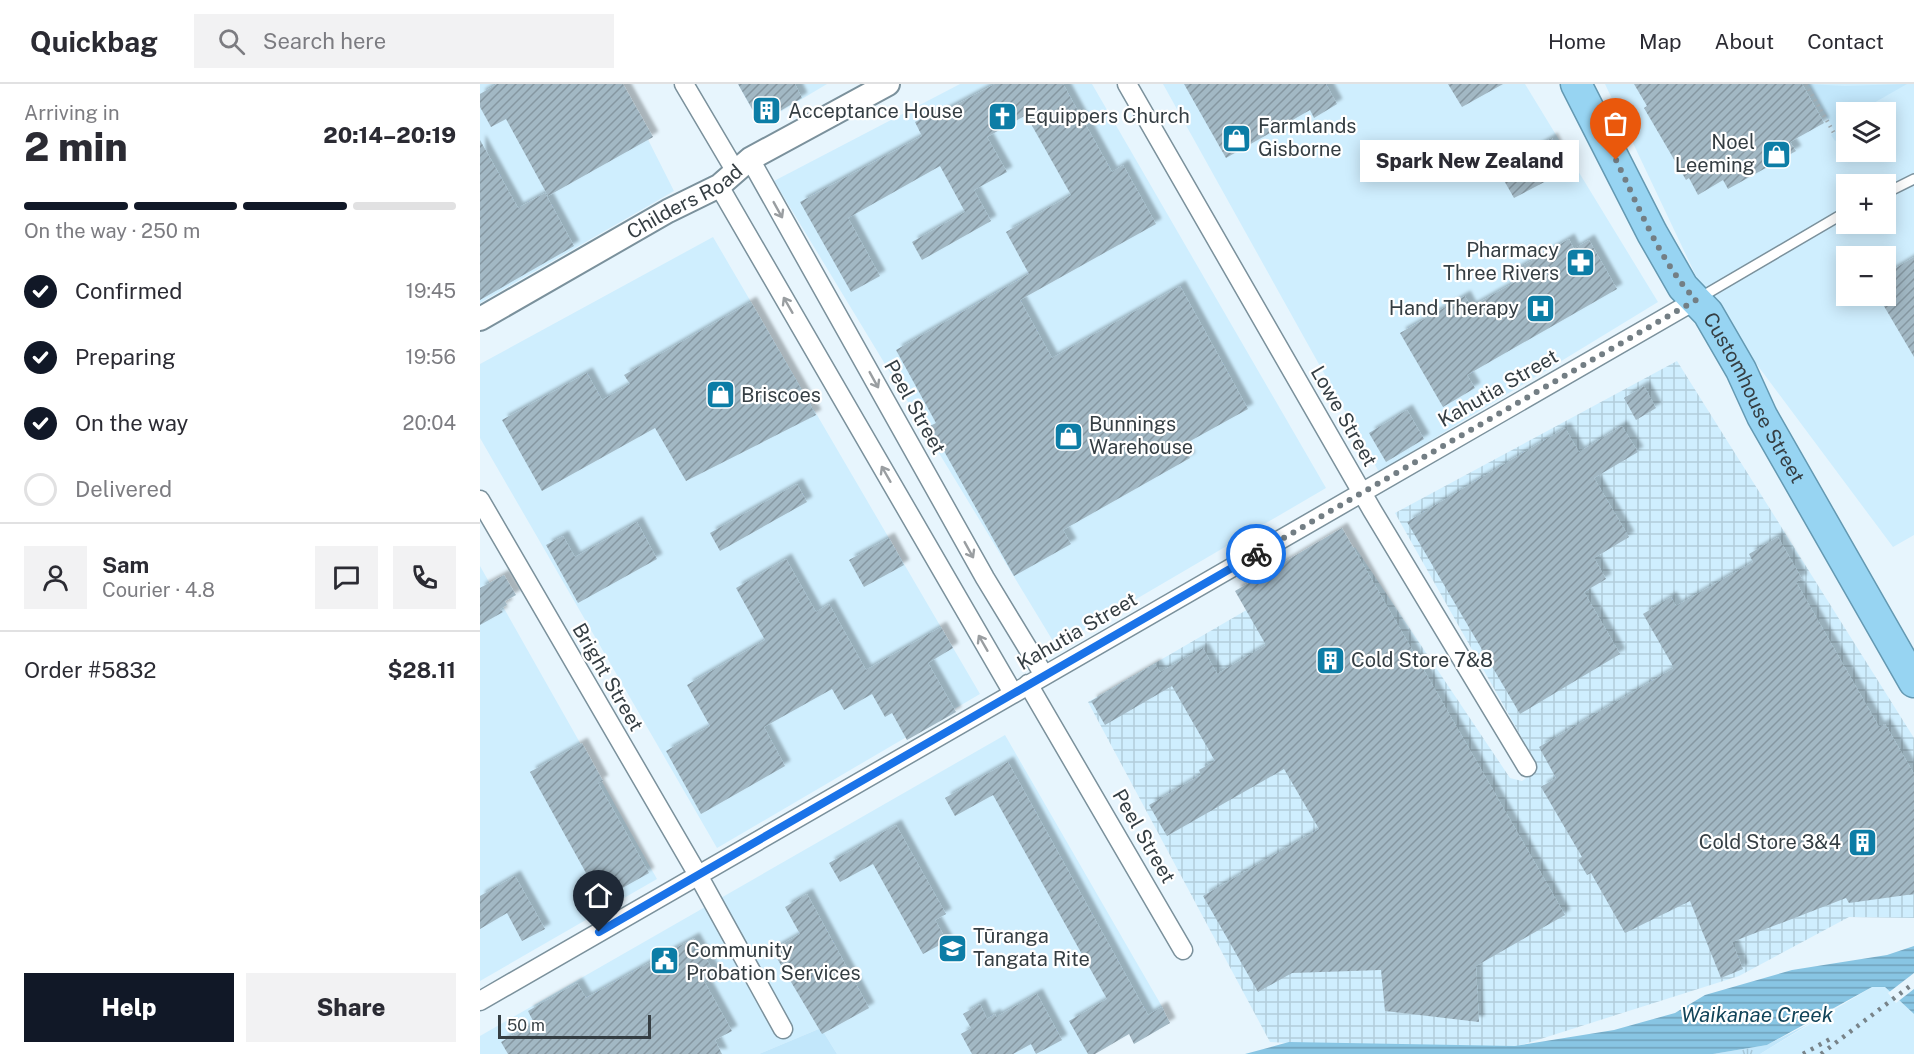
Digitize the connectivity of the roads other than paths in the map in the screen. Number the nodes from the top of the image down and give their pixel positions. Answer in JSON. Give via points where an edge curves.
{"nodes":[{"id":1,"x":684,"y":84,"type":"edge"},
{"id":2,"x":888,"y":84,"type":"edge"},
{"id":3,"x":1127,"y":84,"type":"edge"},
{"id":4,"x":1576,"y":84,"type":"edge"},
{"id":5,"x":735,"y":172,"type":"junction"},
{"id":6,"x":1914,"y":179,"type":"edge"},
{"id":7,"x":1896,"y":187,"type":"edge"},
{"id":8,"x":1836,"y":218,"type":"edge"},
{"id":9,"x":1696,"y":300,"type":"junction"},
{"id":10,"x":480,"y":319,"type":"edge"},
{"id":11,"x":1361,"y":493,"type":"junction"},
{"id":12,"x":480,"y":500,"type":"edge"},
{"id":13,"x":1914,"y":682,"type":"edge"},
{"id":14,"x":1028,"y":684,"type":"junction"},
{"id":15,"x":1527,"y":767,"type":"dead end"},
{"id":16,"x":698,"y":875,"type":"junction"},
{"id":17,"x":1183,"y":950,"type":"dead end"},
{"id":18,"x":480,"y":1001,"type":"edge"},
{"id":19,"x":783,"y":1029,"type":"dead end"}],
"edges":[{"from":1,"to":5,"type":"street","name":"Peel Street"},
{"from":2,"to":5,"type":"street","name":"Childers Road"},
{"from":3,"to":11,"type":"street","name":"Lowe Street"},
{"from":4,"to":9,"type":"highway","name":"Customhouse Street","via":[[1652,233],[1683,287]]},
{"from":5,"to":10,"type":"street","name":"Childers Road"},
{"from":14,"to":5,"type":"street","name":"Peel Street","one_way":true},
{"from":5,"to":14,"type":"street","name":"Peel Street","one_way":true,"via":[[985,578]]},
{"from":6,"to":7,"type":"lane"},
{"from":8,"to":9,"type":"lane"},
{"from":9,"to":11,"type":"street","name":"Kahutia Street"},
{"from":9,"to":13,"type":"highway","name":"Customhouse Street","via":[[1736,360],[1762,416]]},
{"from":11,"to":14,"type":"street","name":"Kahutia Street"},
{"from":11,"to":15,"type":"street","name":"Lowe Street"},
{"from":12,"to":16,"type":"street","name":"Bright Street"},
{"from":14,"to":16,"type":"street","name":"Kahutia Street"},
{"from":14,"to":17,"type":"street","name":"Peel Street"},
{"from":16,"to":18,"type":"street","name":"Kahutia Street"},
{"from":16,"to":19,"type":"street","name":"Bright Street"}]}
